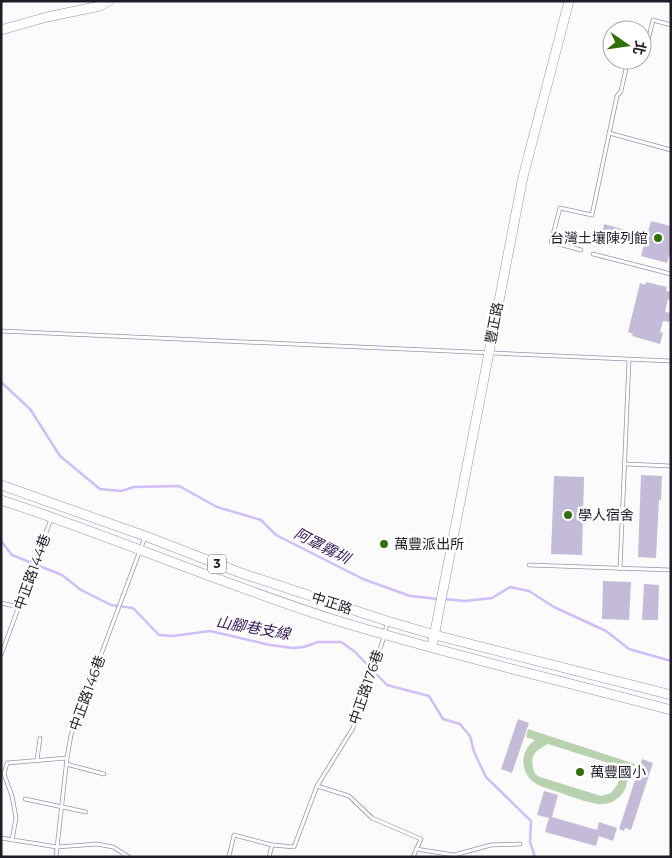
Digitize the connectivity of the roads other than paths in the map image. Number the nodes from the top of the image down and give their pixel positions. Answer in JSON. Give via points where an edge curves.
{"nodes":[{"id":1,"x":109,"y":1,"type":"edge"},
{"id":2,"x":569,"y":1,"type":"edge"},
{"id":3,"x":652,"y":24,"type":"edge"},
{"id":4,"x":671,"y":25,"type":"edge"},
{"id":5,"x":1,"y":30,"type":"edge"},
{"id":6,"x":626,"y":70,"type":"edge"},
{"id":7,"x":609,"y":133,"type":"junction"},
{"id":8,"x":671,"y":150,"type":"edge"},
{"id":9,"x":582,"y":250,"type":"dead end"},
{"id":10,"x":593,"y":254,"type":"dead end"},
{"id":11,"x":671,"y":274,"type":"edge"},
{"id":12,"x":1,"y":331,"type":"edge"},
{"id":13,"x":488,"y":352,"type":"junction"},
{"id":14,"x":629,"y":360,"type":"junction"},
{"id":15,"x":671,"y":360,"type":"edge"},
{"id":16,"x":626,"y":464,"type":"junction"},
{"id":17,"x":671,"y":466,"type":"edge"},
{"id":18,"x":1,"y":485,"type":"edge"},
{"id":19,"x":1,"y":500,"type":"edge"},
{"id":20,"x":52,"y":517,"type":"junction"},
{"id":21,"x":146,"y":536,"type":"junction"},
{"id":22,"x":140,"y":550,"type":"junction"},
{"id":23,"x":529,"y":565,"type":"dead end"},
{"id":24,"x":620,"y":569,"type":"junction"},
{"id":25,"x":671,"y":570,"type":"edge"},
{"id":26,"x":1,"y":603,"type":"edge"},
{"id":27,"x":19,"y":607,"type":"junction"},
{"id":28,"x":388,"y":621,"type":"junction"},
{"id":29,"x":385,"y":634,"type":"junction"},
{"id":30,"x":435,"y":635,"type":"junction"},
{"id":31,"x":432,"y":647,"type":"junction"},
{"id":32,"x":2,"y":650,"type":"edge"},
{"id":33,"x":1,"y":654,"type":"edge"},
{"id":34,"x":671,"y":695,"type":"edge"},
{"id":35,"x":671,"y":710,"type":"edge"},
{"id":36,"x":40,"y":738,"type":"dead end"},
{"id":37,"x":67,"y":758,"type":"junction"},
{"id":38,"x":37,"y":760,"type":"junction"},
{"id":39,"x":66,"y":764,"type":"junction"},
{"id":40,"x":104,"y":774,"type":"dead end"},
{"id":41,"x":317,"y":786,"type":"junction"},
{"id":42,"x":25,"y":799,"type":"dead end"},
{"id":43,"x":62,"y":806,"type":"junction"},
{"id":44,"x":86,"y":812,"type":"dead end"},
{"id":45,"x":1,"y":838,"type":"edge"},
{"id":46,"x":12,"y":840,"type":"junction"},
{"id":47,"x":520,"y":844,"type":"dead end"},
{"id":48,"x":272,"y":845,"type":"junction"},
{"id":49,"x":57,"y":847,"type":"junction"},
{"id":50,"x":416,"y":849,"type":"junction"},
{"id":51,"x":229,"y":856,"type":"edge"},
{"id":52,"x":56,"y":857,"type":"edge"},
{"id":53,"x":129,"y":857,"type":"edge"},
{"id":54,"x":269,"y":857,"type":"edge"},
{"id":55,"x":413,"y":857,"type":"edge"}],
"edges":[{"from":1,"to":5,"type":"main road"},
{"from":2,"to":13,"type":"main road","name":"豐正路","via":[[523,177]]},
{"from":3,"to":4,"type":"lane","via":[[653,20]]},
{"from":6,"to":7,"type":"lane"},
{"from":7,"to":8,"type":"lane"},
{"from":7,"to":9,"type":"lane","via":[[592,215],[560,208],[551,242]]},
{"from":10,"to":11,"type":"lane"},
{"from":12,"to":13,"type":"lane"},
{"from":13,"to":14,"type":"lane"},
{"from":13,"to":30,"type":"main road","name":"豐正路"},
{"from":14,"to":15,"type":"lane"},
{"from":14,"to":16,"type":"lane"},
{"from":16,"to":17,"type":"lane"},
{"from":16,"to":24,"type":"lane"},
{"from":18,"to":21,"type":"main road","name":"中正路","number":"3"},
{"from":19,"to":20,"type":"main road","name":"中正路","number":"3"},
{"from":20,"to":22,"type":"main road","name":"中正路","number":"3"},
{"from":20,"to":27,"type":"lane","name":"中正路144巷"},
{"from":21,"to":22,"type":"lane","name":"中正路146巷"},
{"from":21,"to":28,"type":"main road","name":"中正路","number":"3","via":[[241,573]]},
{"from":22,"to":29,"type":"main road","name":"中正路","number":"3","via":[[263,596]]},
{"from":22,"to":37,"type":"lane","name":"中正路146巷","via":[[71,735]]},
{"from":23,"to":24,"type":"lane"},
{"from":24,"to":25,"type":"lane"},
{"from":26,"to":27,"type":"lane"},
{"from":27,"to":32,"type":"lane","name":"中正路144巷"},
{"from":28,"to":29,"type":"lane","name":"中正路176巷"},
{"from":28,"to":30,"type":"main road","name":"中正路","number":"3"},
{"from":29,"to":31,"type":"main road","name":"中正路","number":"3"},
{"from":29,"to":41,"type":"lane","name":"中正路176巷","via":[[353,728]]},
{"from":30,"to":31,"type":"main road","name":"豐正路"},
{"from":30,"to":34,"type":"main road","name":"中正路","number":"3"},
{"from":31,"to":35,"type":"main road","name":"中正路","number":"3"},
{"from":32,"to":33,"type":"lane","name":"中正路144巷"},
{"from":36,"to":38,"type":"lane"},
{"from":37,"to":38,"type":"lane"},
{"from":37,"to":39,"type":"lane","name":"中正路146巷"},
{"from":38,"to":46,"type":"lane","via":[[7,763],[4,774],[16,818]]},
{"from":39,"to":40,"type":"lane"},
{"from":39,"to":43,"type":"lane","name":"中正路146巷"},
{"from":41,"to":48,"type":"lane","name":"中正路176巷","via":[[294,848]]},
{"from":41,"to":50,"type":"lane","via":[[349,796],[372,818],[421,839]]},
{"from":42,"to":43,"type":"lane"},
{"from":43,"to":44,"type":"lane"},
{"from":43,"to":49,"type":"lane","name":"中正路146巷"},
{"from":45,"to":46,"type":"lane"},
{"from":46,"to":49,"type":"lane"},
{"from":47,"to":50,"type":"lane","via":[[491,845],[454,855]]},
{"from":48,"to":51,"type":"lane","via":[[234,835]]},
{"from":48,"to":54,"type":"lane"},
{"from":49,"to":52,"type":"lane","name":"中正路146巷"},
{"from":49,"to":53,"type":"lane","via":[[97,844],[114,847]]},
{"from":50,"to":55,"type":"lane"}]}
